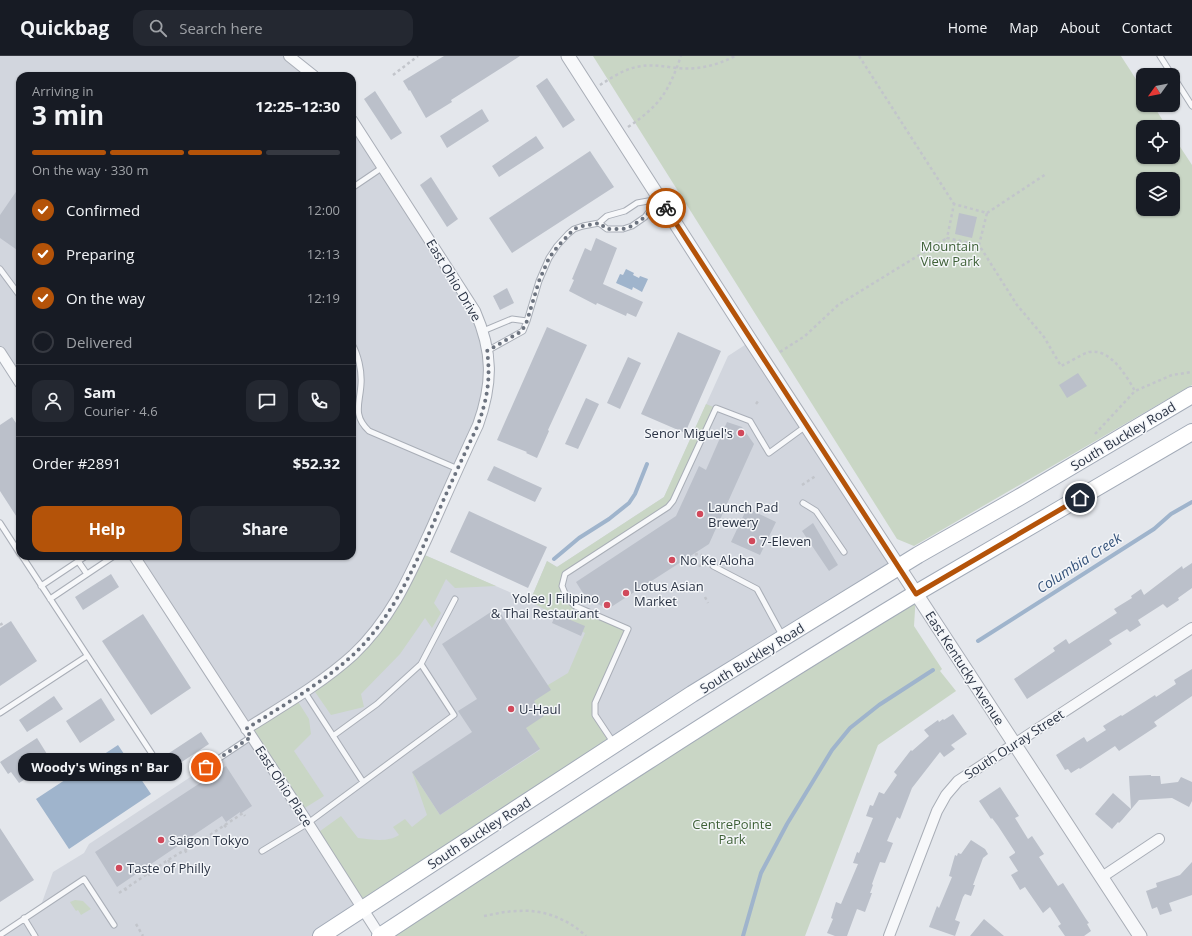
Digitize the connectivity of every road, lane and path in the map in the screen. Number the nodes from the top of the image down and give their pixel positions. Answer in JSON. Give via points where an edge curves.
{"nodes":[{"id":1,"x":289,"y":56,"type":"edge"},
{"id":2,"x":418,"y":56,"type":"edge"},
{"id":3,"x":568,"y":56,"type":"edge"},
{"id":4,"x":681,"y":56,"type":"edge"},
{"id":5,"x":735,"y":56,"type":"edge"},
{"id":6,"x":859,"y":56,"type":"edge"},
{"id":7,"x":1160,"y":56,"type":"edge"},
{"id":8,"x":677,"y":68,"type":"junction"},
{"id":9,"x":1168,"y":68,"type":"edge"},
{"id":10,"x":309,"y":72,"type":"edge"},
{"id":11,"x":393,"y":75,"type":"dead end"},
{"id":12,"x":1180,"y":87,"type":"edge"},
{"id":13,"x":592,"y":91,"type":"junction"},
{"id":14,"x":1192,"y":106,"type":"edge"},
{"id":15,"x":356,"y":126,"type":"edge"},
{"id":16,"x":618,"y":134,"type":"junction"},
{"id":17,"x":382,"y":167,"type":"junction"},
{"id":18,"x":1046,"y":174,"type":"dead end"},
{"id":19,"x":356,"y":185,"type":"edge"},
{"id":20,"x":660,"y":199,"type":"junction"},
{"id":21,"x":954,"y":204,"type":"junction"},
{"id":22,"x":987,"y":213,"type":"junction"},
{"id":23,"x":599,"y":223,"type":"junction"},
{"id":24,"x":947,"y":238,"type":"junction"},
{"id":25,"x":979,"y":245,"type":"junction"},
{"id":26,"x":0,"y":269,"type":"edge"},
{"id":27,"x":16,"y":291,"type":"edge"},
{"id":28,"x":527,"y":321,"type":"junction"},
{"id":29,"x":483,"y":330,"type":"junction"},
{"id":30,"x":487,"y":351,"type":"junction"},
{"id":31,"x":0,"y":352,"type":"edge"},
{"id":32,"x":780,"y":352,"type":"dead end"},
{"id":33,"x":356,"y":354,"type":"edge"},
{"id":34,"x":1192,"y":372,"type":"edge"},
{"id":35,"x":16,"y":377,"type":"edge"},
{"id":36,"x":1135,"y":391,"type":"junction"},
{"id":37,"x":1192,"y":395,"type":"edge"},
{"id":38,"x":759,"y":400,"type":"dead end"},
{"id":39,"x":756,"y":404,"type":"dead end"},
{"id":40,"x":807,"y":426,"type":"junction"},
{"id":41,"x":1192,"y":432,"type":"edge"},
{"id":42,"x":1093,"y":437,"type":"dead end"},
{"id":43,"x":458,"y":469,"type":"junction"},
{"id":44,"x":817,"y":475,"type":"dead end"},
{"id":45,"x":802,"y":485,"type":"dead end"},
{"id":46,"x":803,"y":503,"type":"dead end"},
{"id":47,"x":0,"y":524,"type":"edge"},
{"id":48,"x":16,"y":548,"type":"edge"},
{"id":49,"x":844,"y":552,"type":"dead end"},
{"id":50,"x":704,"y":557,"type":"joint"},
{"id":51,"x":24,"y":560,"type":"edge"},
{"id":52,"x":108,"y":560,"type":"edge"},
{"id":53,"x":137,"y":560,"type":"edge"},
{"id":54,"x":78,"y":561,"type":"joint"},
{"id":55,"x":713,"y":566,"type":"dead end"},
{"id":56,"x":899,"y":567,"type":"junction"},
{"id":57,"x":87,"y":574,"type":"junction"},
{"id":58,"x":41,"y":586,"type":"junction"},
{"id":59,"x":916,"y":594,"type":"junction"},
{"id":60,"x":705,"y":597,"type":"dead end"},
{"id":61,"x":50,"y":599,"type":"junction"},
{"id":62,"x":456,"y":599,"type":"dead end"},
{"id":63,"x":708,"y":603,"type":"dead end"},
{"id":64,"x":1192,"y":628,"type":"edge"},
{"id":65,"x":784,"y":638,"type":"junction"},
{"id":66,"x":87,"y":656,"type":"junction"},
{"id":67,"x":421,"y":664,"type":"junction"},
{"id":68,"x":304,"y":691,"type":"junction"},
{"id":69,"x":0,"y":713,"type":"edge"},
{"id":70,"x":249,"y":733,"type":"junction"},
{"id":71,"x":333,"y":736,"type":"junction"},
{"id":72,"x":1014,"y":744,"type":"junction"},
{"id":73,"x":614,"y":745,"type":"junction"},
{"id":74,"x":152,"y":754,"type":"dead end"},
{"id":75,"x":206,"y":767,"type":"dead end"},
{"id":76,"x":363,"y":782,"type":"junction"},
{"id":77,"x":245,"y":816,"type":"dead end"},
{"id":78,"x":308,"y":823,"type":"junction"},
{"id":79,"x":224,"y":825,"type":"junction"},
{"id":80,"x":226,"y":828,"type":"dead end"},
{"id":81,"x":206,"y":837,"type":"junction"},
{"id":82,"x":1159,"y":839,"type":"dead end"},
{"id":83,"x":209,"y":840,"type":"dead end"},
{"id":84,"x":185,"y":850,"type":"junction"},
{"id":85,"x":262,"y":851,"type":"dead end"},
{"id":86,"x":187,"y":854,"type":"dead end"},
{"id":87,"x":168,"y":860,"type":"junction"},
{"id":88,"x":170,"y":864,"type":"dead end"},
{"id":89,"x":148,"y":873,"type":"junction"},
{"id":90,"x":151,"y":877,"type":"dead end"},
{"id":91,"x":1102,"y":877,"type":"junction"},
{"id":92,"x":125,"y":888,"type":"junction"},
{"id":93,"x":128,"y":892,"type":"dead end"},
{"id":94,"x":119,"y":893,"type":"dead end"},
{"id":95,"x":363,"y":909,"type":"junction"},
{"id":96,"x":484,"y":916,"type":"dead end"},
{"id":97,"x":24,"y":918,"type":"junction"},
{"id":98,"x":136,"y":924,"type":"dead end"},
{"id":99,"x":114,"y":925,"type":"dead end"},
{"id":100,"x":0,"y":936,"type":"edge"},
{"id":101,"x":35,"y":936,"type":"edge"},
{"id":102,"x":143,"y":936,"type":"edge"},
{"id":103,"x":321,"y":936,"type":"edge"},
{"id":104,"x":380,"y":936,"type":"edge"},
{"id":105,"x":586,"y":936,"type":"edge"},
{"id":106,"x":889,"y":936,"type":"edge"},
{"id":107,"x":1140,"y":936,"type":"edge"}],
"edges":[{"from":1,"to":10,"type":"street"},
{"from":2,"to":11,"type":"path"},
{"from":3,"to":13,"type":"street","name":"East Kentucky Avenue"},
{"from":4,"to":8,"type":"path"},
{"from":5,"to":8,"type":"path","via":[[702,68]]},
{"from":6,"to":21,"type":"path"},
{"from":7,"to":9,"type":"lane"},
{"from":8,"to":13,"type":"path","via":[[655,65],[635,67],[616,75]]},
{"from":8,"to":16,"type":"path","via":[[670,85],[657,104]]},
{"from":12,"to":14,"type":"lane"},
{"from":13,"to":16,"type":"street","name":"East Kentucky Avenue"},
{"from":15,"to":17,"type":"street","name":"East Ohio Drive"},
{"from":16,"to":20,"type":"street","name":"East Kentucky Avenue"},
{"from":17,"to":19,"type":"lane"},
{"from":17,"to":29,"type":"street","name":"East Ohio Drive","via":[[468,299]]},
{"from":18,"to":22,"type":"path"},
{"from":20,"to":23,"type":"lane","via":[[637,203],[625,211],[607,216]]},
{"from":20,"to":23,"type":"lane","via":[[645,217],[632,226],[607,229]]},
{"from":20,"to":40,"type":"street","name":"East Kentucky Avenue"},
{"from":21,"to":22,"type":"path"},
{"from":21,"to":24,"type":"path"},
{"from":22,"to":25,"type":"path"},
{"from":23,"to":28,"type":"lane","via":[[574,229],[549,258]]},
{"from":24,"to":25,"type":"path"},
{"from":24,"to":32,"type":"path","via":[[838,305],[805,336]]},
{"from":25,"to":36,"type":"path","via":[[1017,305],[1044,337],[1061,366],[1098,351],[1110,358],[1127,376]]},
{"from":26,"to":27,"type":"lane"},
{"from":28,"to":29,"type":"lane","via":[[512,319]]},
{"from":28,"to":30,"type":"lane","via":[[522,331]]},
{"from":29,"to":30,"type":"street","name":"East Ohio Drive"},
{"from":30,"to":43,"type":"street","name":"East Ohio Drive","via":[[489,385],[485,405]]},
{"from":31,"to":35,"type":"street"},
{"from":33,"to":43,"type":"lane","via":[[362,383],[358,408],[362,424],[369,431]]},
{"from":34,"to":36,"type":"path","via":[[1172,375]]},
{"from":36,"to":42,"type":"path"},
{"from":37,"to":56,"type":"main road","name":"South Buckley Road"},
{"from":38,"to":39,"type":"path"},
{"from":40,"to":56,"type":"street","name":"East Kentucky Avenue"},
{"from":40,"to":73,"type":"lane","via":[[769,452],[750,421],[716,408],[668,507],[565,574],[562,586],[567,598],[575,606],[628,629],[595,703],[596,715]]},
{"from":41,"to":59,"type":"main road"},
{"from":43,"to":68,"type":"street","name":"East Ohio Drive","via":[[408,579],[386,617],[353,654]]},
{"from":44,"to":45,"type":"path"},
{"from":46,"to":49,"type":"lane","via":[[816,510]]},
{"from":47,"to":48,"type":"lane"},
{"from":50,"to":50,"type":"path","via":[[700,565],[693,561],[697,554]]},
{"from":51,"to":58,"type":"lane"},
{"from":52,"to":57,"type":"lane"},
{"from":53,"to":70,"type":"street","name":"East Ohio Place"},
{"from":54,"to":57,"type":"lane"},
{"from":54,"to":58,"type":"lane"},
{"from":55,"to":65,"type":"lane","via":[[757,589]]},
{"from":56,"to":59,"type":"street","name":"East Kentucky Avenue"},
{"from":56,"to":65,"type":"main road","name":"South Buckley Road"},
{"from":57,"to":61,"type":"lane"},
{"from":58,"to":61,"type":"lane"},
{"from":59,"to":72,"type":"street","name":"East Kentucky Avenue"},
{"from":59,"to":104,"type":"main road","via":[[744,700]]},
{"from":60,"to":63,"type":"path"},
{"from":61,"to":66,"type":"lane"},
{"from":62,"to":67,"type":"lane"},
{"from":64,"to":72,"type":"street","name":"South Ouray Street"},
{"from":65,"to":73,"type":"main road","name":"South Buckley Road"},
{"from":66,"to":69,"type":"lane"},
{"from":66,"to":74,"type":"lane"},
{"from":67,"to":71,"type":"lane","via":[[377,704]]},
{"from":67,"to":76,"type":"lane","via":[[454,715]]},
{"from":68,"to":70,"type":"street","name":"East Ohio Drive"},
{"from":68,"to":71,"type":"lane"},
{"from":70,"to":75,"type":"lane"},
{"from":70,"to":78,"type":"street","name":"East Ohio Place"},
{"from":71,"to":76,"type":"lane"},
{"from":72,"to":91,"type":"street","name":"East Kentucky Avenue"},
{"from":72,"to":106,"type":"street","name":"South Ouray Street","via":[[964,777],[946,795],[936,811]]},
{"from":73,"to":95,"type":"main road","name":"South Buckley Road"},
{"from":76,"to":78,"type":"lane"},
{"from":77,"to":79,"type":"path","via":[[243,813]]},
{"from":78,"to":85,"type":"lane"},
{"from":78,"to":95,"type":"street","name":"East Ohio Place"},
{"from":79,"to":80,"type":"path"},
{"from":79,"to":81,"type":"path"},
{"from":81,"to":83,"type":"path"},
{"from":81,"to":84,"type":"path"},
{"from":82,"to":91,"type":"street"},
{"from":84,"to":86,"type":"path"},
{"from":84,"to":87,"type":"path"},
{"from":87,"to":88,"type":"path"},
{"from":87,"to":89,"type":"path"},
{"from":89,"to":90,"type":"path"},
{"from":89,"to":92,"type":"path"},
{"from":91,"to":107,"type":"street","name":"East Kentucky Avenue"},
{"from":92,"to":93,"type":"path"},
{"from":92,"to":94,"type":"path"},
{"from":95,"to":103,"type":"main road","name":"South Buckley Road"},
{"from":95,"to":104,"type":"street","name":"East Ohio Place"},
{"from":96,"to":105,"type":"path","via":[[518,911],[544,912],[562,919]]},
{"from":97,"to":99,"type":"lane","via":[[84,879]]},
{"from":97,"to":100,"type":"lane"},
{"from":97,"to":101,"type":"lane"},
{"from":98,"to":102,"type":"path"}]}
